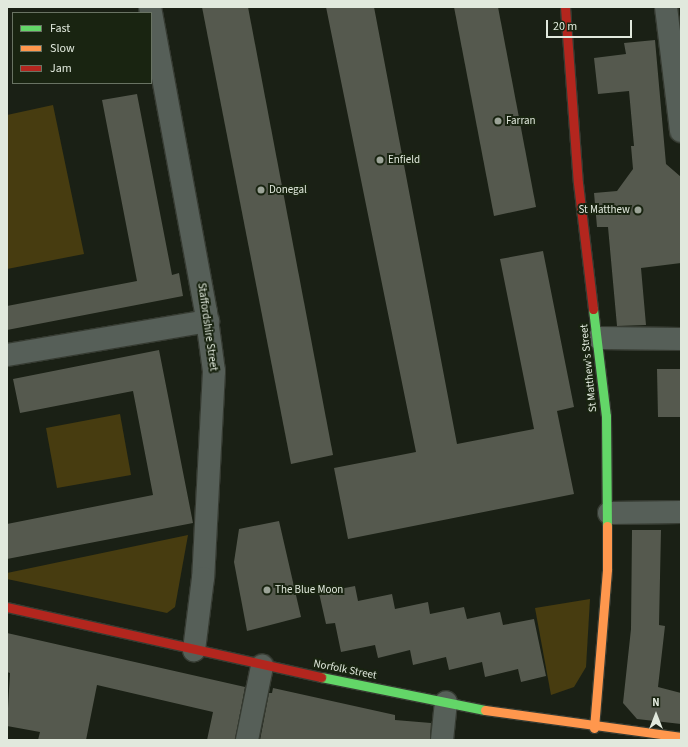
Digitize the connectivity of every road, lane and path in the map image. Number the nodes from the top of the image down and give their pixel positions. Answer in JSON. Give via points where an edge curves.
{"nodes":[{"id":1,"x":565,"y":7,"type":"edge"},
{"id":2,"x":666,"y":7,"type":"edge"},
{"id":3,"x":152,"y":18,"type":"edge"},
{"id":4,"x":681,"y":131,"type":"edge"},
{"id":5,"x":208,"y":321,"type":"junction"},
{"id":6,"x":599,"y":338,"type":"junction"},
{"id":7,"x":681,"y":339,"type":"edge"},
{"id":8,"x":7,"y":355,"type":"edge"},
{"id":9,"x":681,"y":512,"type":"edge"},
{"id":10,"x":609,"y":514,"type":"junction"},
{"id":11,"x":7,"y":607,"type":"edge"},
{"id":12,"x":194,"y":650,"type":"junction"},
{"id":13,"x":262,"y":666,"type":"junction"},
{"id":14,"x":446,"y":702,"type":"junction"},
{"id":15,"x":594,"y":728,"type":"junction"},
{"id":16,"x":681,"y":737,"type":"edge"},
{"id":17,"x":247,"y":740,"type":"edge"},
{"id":18,"x":442,"y":740,"type":"edge"}],
"edges":[{"from":1,"to":6,"type":"street","name":"St Matthew's Street","via":[[578,183]]},
{"from":2,"to":4,"type":"street"},
{"from":3,"to":5,"type":"street","name":"Staffordshire Street"},
{"from":5,"to":8,"type":"street"},
{"from":5,"to":12,"type":"street","name":"Staffordshire Street","via":[[214,390],[203,578]]},
{"from":6,"to":7,"type":"street"},
{"from":6,"to":10,"type":"street","name":"St Matthew's Street","via":[[606,416]]},
{"from":9,"to":10,"type":"street"},
{"from":10,"to":15,"type":"street","name":"St Matthew's Street"},
{"from":11,"to":12,"type":"street","name":"Norfolk Street"},
{"from":12,"to":13,"type":"street","name":"Norfolk Street"},
{"from":13,"to":14,"type":"street","name":"Norfolk Street"},
{"from":13,"to":17,"type":"street"},
{"from":14,"to":15,"type":"street","name":"Norfolk Street"},
{"from":14,"to":18,"type":"street"},
{"from":15,"to":16,"type":"street","name":"Norfolk Street"}]}
